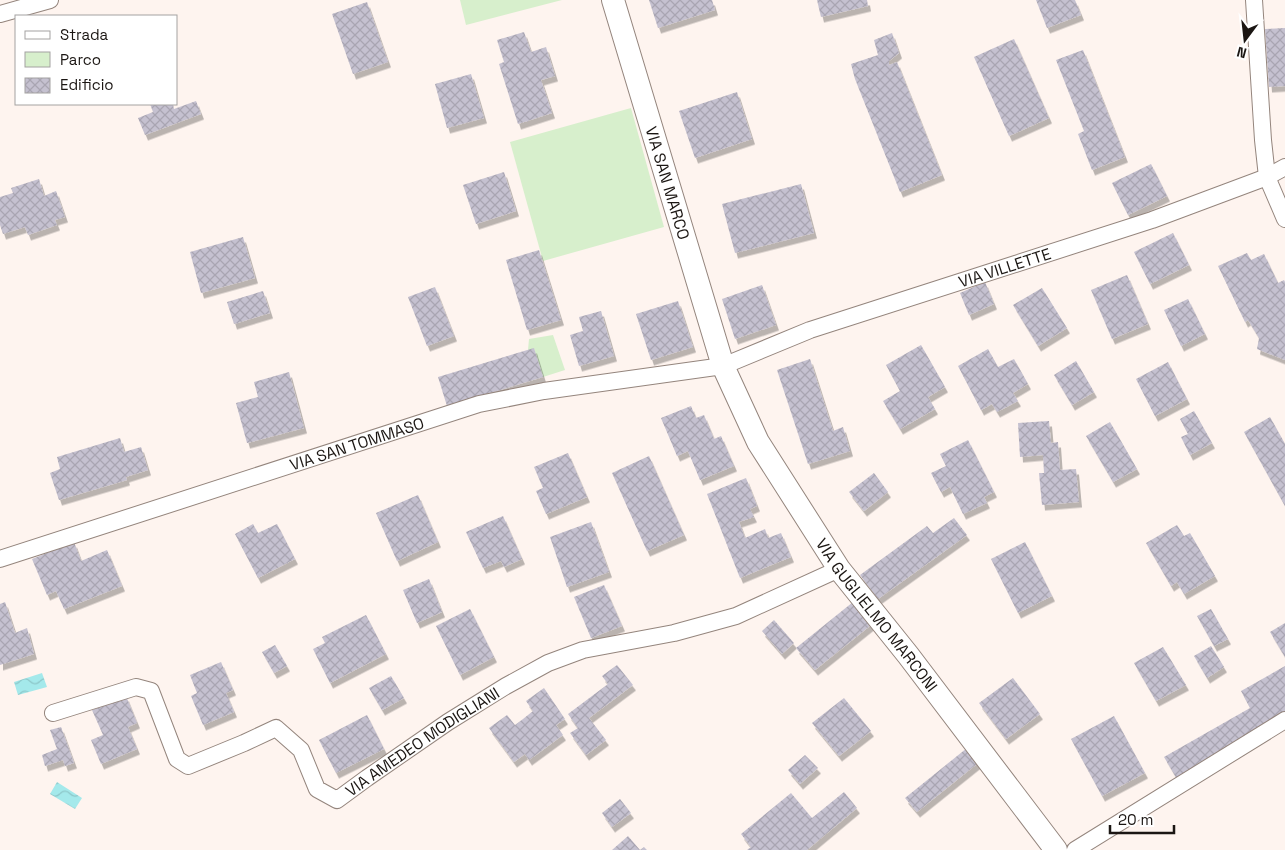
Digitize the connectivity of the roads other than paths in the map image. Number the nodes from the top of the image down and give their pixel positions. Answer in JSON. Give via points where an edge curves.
{"nodes":[{"id":1,"x":50,"y":0,"type":"edge"},
{"id":2,"x":613,"y":0,"type":"edge"},
{"id":3,"x":1254,"y":0,"type":"edge"},
{"id":4,"x":0,"y":14,"type":"edge"},
{"id":5,"x":1285,"y":167,"type":"edge"},
{"id":6,"x":1267,"y":177,"type":"junction"},
{"id":7,"x":1285,"y":219,"type":"edge"},
{"id":8,"x":723,"y":366,"type":"junction"},
{"id":9,"x":0,"y":559,"type":"edge"},
{"id":10,"x":839,"y":569,"type":"junction"},
{"id":11,"x":53,"y":713,"type":"dead end"},
{"id":12,"x":1285,"y":720,"type":"edge"},
{"id":13,"x":1056,"y":850,"type":"edge"},
{"id":14,"x":1075,"y":850,"type":"edge"}],
"edges":[{"from":1,"to":4,"type":"street"},
{"from":2,"to":8,"type":"street","name":"VIA SAN MARCO"},
{"from":3,"to":6,"type":"street"},
{"from":5,"to":6,"type":"street","name":"VIA VILLETTE"},
{"from":6,"to":7,"type":"street"},
{"from":6,"to":8,"type":"street","name":"VIA VILLETTE","via":[[1152,220],[810,330]]},
{"from":8,"to":9,"type":"street","name":"VIA SAN TOMMASO","via":[[544,391],[479,404]]},
{"from":8,"to":10,"type":"street","name":"VIA GUGLIELMO MARCONI","via":[[758,442]]},
{"from":10,"to":11,"type":"street","name":"VIA AMEDEO MODIGLIANI","via":[[736,616],[674,633],[583,650],[548,663],[448,722],[337,800],[317,788],[301,750],[276,728],[188,766],[177,759],[151,691],[136,687]]},
{"from":10,"to":13,"type":"street","name":"VIA GUGLIELMO MARCONI"},
{"from":12,"to":14,"type":"street"}]}
